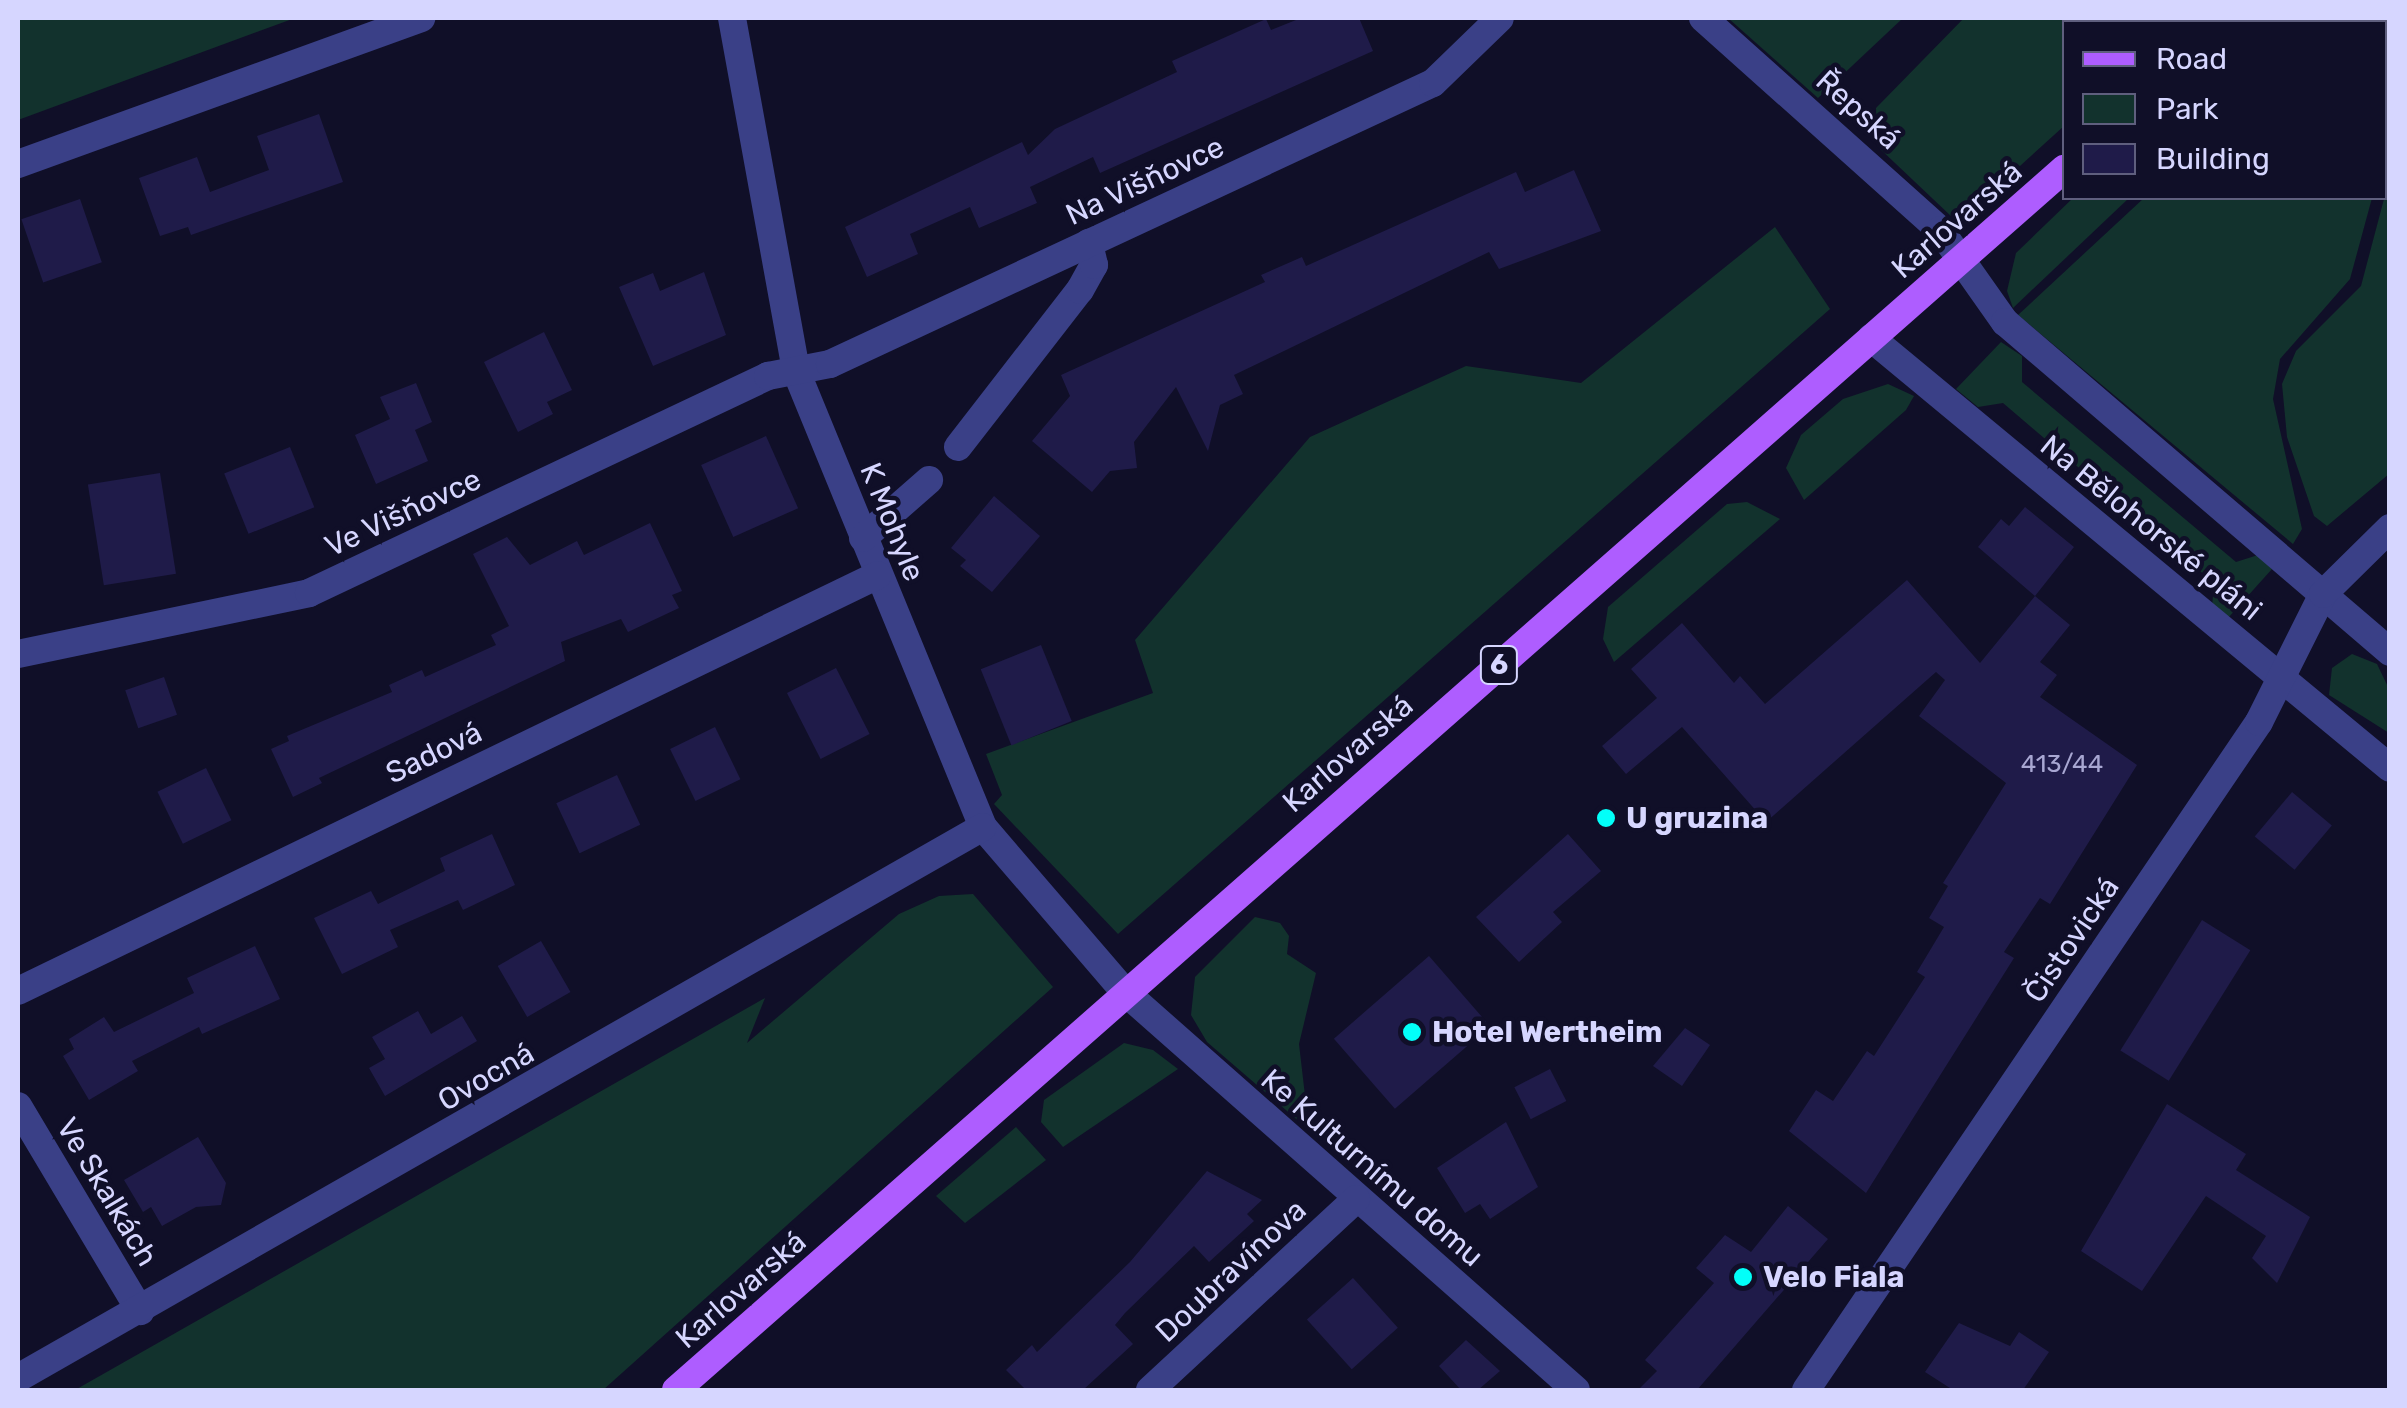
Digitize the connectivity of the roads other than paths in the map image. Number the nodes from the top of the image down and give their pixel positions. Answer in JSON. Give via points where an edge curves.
{"nodes":[{"id":1,"x":421,"y":18,"type":"edge"},
{"id":2,"x":732,"y":18,"type":"edge"},
{"id":3,"x":1500,"y":18,"type":"edge"},
{"id":4,"x":1703,"y":18,"type":"edge"},
{"id":5,"x":18,"y":164,"type":"edge"},
{"id":6,"x":2062,"y":171,"type":"edge"},
{"id":7,"x":1089,"y":243,"type":"junction"},
{"id":8,"x":1963,"y":258,"type":"junction"},
{"id":9,"x":1872,"y":338,"type":"junction"},
{"id":10,"x":796,"y":371,"type":"junction"},
{"id":11,"x":958,"y":447,"type":"dead end"},
{"id":12,"x":929,"y":480,"type":"dead end"},
{"id":13,"x":2390,"y":528,"type":"edge"},
{"id":14,"x":863,"y":538,"type":"junction"},
{"id":15,"x":878,"y":575,"type":"junction"},
{"id":16,"x":2323,"y":594,"type":"junction"},
{"id":17,"x":2390,"y":652,"type":"edge"},
{"id":18,"x":18,"y":654,"type":"edge"},
{"id":19,"x":2284,"y":679,"type":"junction"},
{"id":20,"x":2390,"y":768,"type":"edge"},
{"id":21,"x":983,"y":828,"type":"junction"},
{"id":22,"x":18,"y":991,"type":"edge"},
{"id":23,"x":1126,"y":993,"type":"junction"},
{"id":24,"x":18,"y":1106,"type":"edge"},
{"id":25,"x":1356,"y":1199,"type":"junction"},
{"id":26,"x":140,"y":1311,"type":"junction"},
{"id":27,"x":18,"y":1378,"type":"edge"},
{"id":28,"x":676,"y":1390,"type":"edge"},
{"id":29,"x":1150,"y":1390,"type":"edge"},
{"id":30,"x":1576,"y":1390,"type":"edge"},
{"id":31,"x":1806,"y":1390,"type":"edge"}],
"edges":[{"from":1,"to":5,"type":"street"},
{"from":2,"to":10,"type":"street","name":"K Mohyle"},
{"from":3,"to":7,"type":"street","name":"Na Višňovce","via":[[1433,84]]},
{"from":4,"to":8,"type":"street","name":"Řepská","via":[[1829,125]]},
{"from":6,"to":8,"type":"main road","name":"Karlovarská","number":"6"},
{"from":7,"to":10,"type":"street","name":"Na Višňovce","via":[[830,364]]},
{"from":7,"to":11,"type":"street","via":[[1094,265],[1080,290]]},
{"from":8,"to":9,"type":"main road","name":"Karlovarská","number":"6"},
{"from":8,"to":16,"type":"street","name":"Na Bělohorské pláni","via":[[2005,322]]},
{"from":9,"to":19,"type":"street","name":"Na Bělohorské pláni"},
{"from":9,"to":23,"type":"main road","name":"Karlovarská","number":"6"},
{"from":10,"to":14,"type":"street","name":"K Mohyle"},
{"from":10,"to":18,"type":"street","name":"Ve Višňovce","via":[[768,376],[309,594]]},
{"from":12,"to":14,"type":"street"},
{"from":13,"to":16,"type":"street","name":"Čistovická"},
{"from":14,"to":15,"type":"street","name":"K Mohyle"},
{"from":15,"to":21,"type":"street","name":"K Mohyle"},
{"from":15,"to":22,"type":"street","name":"Sadová"},
{"from":16,"to":17,"type":"street","name":"Na Bělohorské pláni"},
{"from":16,"to":19,"type":"street","name":"Čistovická"},
{"from":19,"to":20,"type":"street","name":"Na Bělohorské pláni"},
{"from":19,"to":31,"type":"street","name":"Čistovická"},
{"from":21,"to":23,"type":"street","name":"K Mohyle"},
{"from":21,"to":26,"type":"street","name":"Ovocná"},
{"from":23,"to":25,"type":"street","name":"Ke Kulturnímu domu"},
{"from":23,"to":28,"type":"main road","name":"Karlovarská","number":"6"},
{"from":24,"to":26,"type":"street","name":"Ve Skalkách"},
{"from":25,"to":29,"type":"street","name":"Doubravínova"},
{"from":25,"to":30,"type":"street","name":"Ke Kulturnímu domu"},
{"from":26,"to":27,"type":"street","name":"Ovocná"}]}
